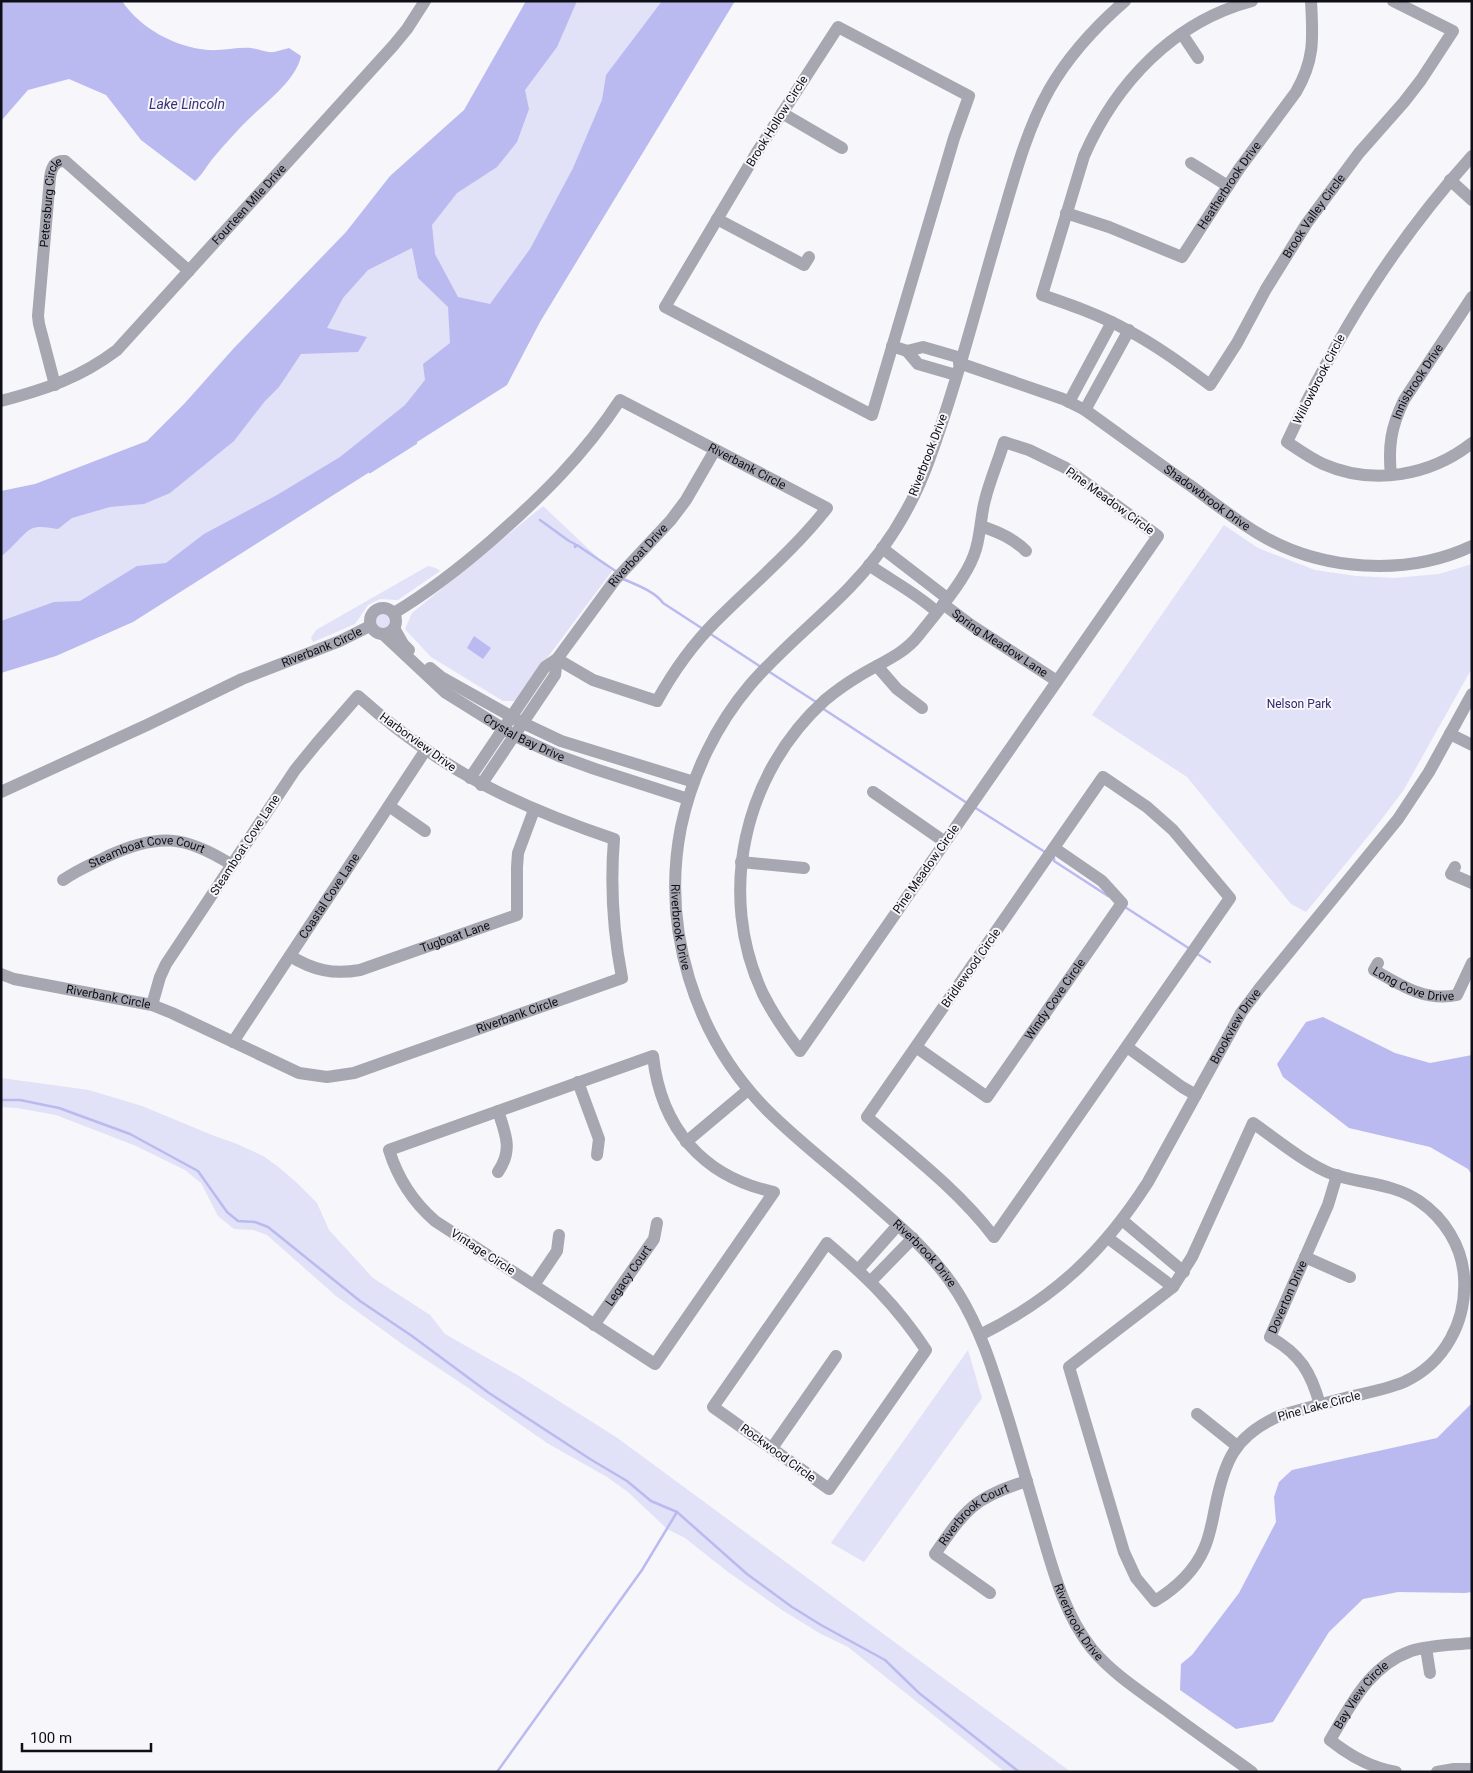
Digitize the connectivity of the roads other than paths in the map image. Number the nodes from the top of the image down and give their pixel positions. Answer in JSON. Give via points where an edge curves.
{"nodes":[{"id":1,"x":425,"y":1,"type":"edge"},
{"id":2,"x":1252,"y":1,"type":"edge"},
{"id":3,"x":1311,"y":1,"type":"edge"},
{"id":4,"x":1393,"y":1,"type":"edge"},
{"id":5,"x":1122,"y":2,"type":"edge"},
{"id":6,"x":1182,"y":34,"type":"junction"},
{"id":7,"x":1198,"y":58,"type":"dead end"},
{"id":8,"x":782,"y":113,"type":"junction"},
{"id":9,"x":842,"y":148,"type":"dead end"},
{"id":10,"x":1472,"y":156,"type":"edge"},
{"id":11,"x":1191,"y":163,"type":"dead end"},
{"id":12,"x":1450,"y":180,"type":"junction"},
{"id":13,"x":1228,"y":186,"type":"junction"},
{"id":14,"x":1472,"y":200,"type":"edge"},
{"id":15,"x":1066,"y":213,"type":"junction"},
{"id":16,"x":717,"y":219,"type":"junction"},
{"id":17,"x":808,"y":257,"type":"dead end"},
{"id":18,"x":189,"y":271,"type":"junction"},
{"id":19,"x":1472,"y":297,"type":"edge"},
{"id":20,"x":1112,"y":322,"type":"junction"},
{"id":21,"x":1129,"y":330,"type":"junction"},
{"id":22,"x":892,"y":346,"type":"junction"},
{"id":23,"x":906,"y":351,"type":"junction"},
{"id":24,"x":959,"y":366,"type":"junction"},
{"id":25,"x":55,"y":385,"type":"junction"},
{"id":26,"x":1,"y":401,"type":"edge"},
{"id":27,"x":1069,"y":402,"type":"junction"},
{"id":28,"x":1085,"y":410,"type":"junction"},
{"id":29,"x":1472,"y":443,"type":"edge"},
{"id":30,"x":715,"y":450,"type":"junction"},
{"id":31,"x":1391,"y":475,"type":"junction"},
{"id":32,"x":981,"y":526,"type":"junction"},
{"id":33,"x":1472,"y":546,"type":"edge"},
{"id":34,"x":882,"y":548,"type":"junction"},
{"id":35,"x":1026,"y":551,"type":"dead end"},
{"id":36,"x":869,"y":565,"type":"junction"},
{"id":37,"x":928,"y":583,"type":"junction"},
{"id":38,"x":918,"y":595,"type":"junction"},
{"id":39,"x":942,"y":604,"type":"junction"},
{"id":40,"x":394,"y":613,"type":"junction"},
{"id":41,"x":370,"y":626,"type":"junction"},
{"id":42,"x":389,"y":632,"type":"junction"},
{"id":43,"x":557,"y":660,"type":"junction"},
{"id":44,"x":877,"y":666,"type":"junction"},
{"id":45,"x":1057,"y":681,"type":"junction"},
{"id":46,"x":1472,"y":694,"type":"edge"},
{"id":47,"x":358,"y":696,"type":"joint"},
{"id":48,"x":922,"y":708,"type":"dead end"},
{"id":49,"x":511,"y":716,"type":"junction"},
{"id":50,"x":523,"y":724,"type":"junction"},
{"id":51,"x":503,"y":729,"type":"junction"},
{"id":52,"x":1450,"y":734,"type":"junction"},
{"id":53,"x":515,"y":736,"type":"junction"},
{"id":54,"x":1472,"y":745,"type":"edge"},
{"id":55,"x":425,"y":751,"type":"junction"},
{"id":56,"x":470,"y":778,"type":"junction"},
{"id":57,"x":694,"y":782,"type":"junction"},
{"id":58,"x":481,"y":785,"type":"junction"},
{"id":59,"x":1,"y":792,"type":"edge"},
{"id":60,"x":873,"y":792,"type":"dead end"},
{"id":61,"x":688,"y":799,"type":"junction"},
{"id":62,"x":389,"y":806,"type":"junction"},
{"id":63,"x":534,"y":810,"type":"junction"},
{"id":64,"x":425,"y":830,"type":"dead end"},
{"id":65,"x":945,"y":842,"type":"junction"},
{"id":66,"x":1054,"y":848,"type":"junction"},
{"id":67,"x":741,"y":862,"type":"junction"},
{"id":68,"x":232,"y":865,"type":"junction"},
{"id":69,"x":1454,"y":867,"type":"dead end"},
{"id":70,"x":804,"y":868,"type":"dead end"},
{"id":71,"x":63,"y":880,"type":"dead end"},
{"id":72,"x":1472,"y":883,"type":"edge"},
{"id":73,"x":290,"y":956,"type":"junction"},
{"id":74,"x":1378,"y":963,"type":"dead end"},
{"id":75,"x":1472,"y":963,"type":"edge"},
{"id":76,"x":1,"y":974,"type":"edge"},
{"id":77,"x":152,"y":1006,"type":"junction"},
{"id":78,"x":233,"y":1042,"type":"junction"},
{"id":79,"x":916,"y":1047,"type":"junction"},
{"id":80,"x":1127,"y":1047,"type":"junction"},
{"id":81,"x":578,"y":1082,"type":"junction"},
{"id":82,"x":748,"y":1090,"type":"junction"},
{"id":83,"x":1196,"y":1095,"type":"junction"},
{"id":84,"x":498,"y":1111,"type":"junction"},
{"id":85,"x":686,"y":1142,"type":"junction"},
{"id":86,"x":597,"y":1155,"type":"dead end"},
{"id":87,"x":498,"y":1172,"type":"dead end"},
{"id":88,"x":1337,"y":1175,"type":"junction"},
{"id":89,"x":1122,"y":1220,"type":"junction"},
{"id":90,"x":657,"y":1223,"type":"dead end"},
{"id":91,"x":898,"y":1225,"type":"junction"},
{"id":92,"x":559,"y":1235,"type":"dead end"},
{"id":93,"x":913,"y":1238,"type":"junction"},
{"id":94,"x":1108,"y":1238,"type":"junction"},
{"id":95,"x":871,"y":1254,"type":"junction"},
{"id":96,"x":1305,"y":1257,"type":"junction"},
{"id":97,"x":1166,"y":1258,"type":"junction"},
{"id":98,"x":884,"y":1268,"type":"junction"},
{"id":99,"x":858,"y":1270,"type":"junction"},
{"id":100,"x":1155,"y":1272,"type":"junction"},
{"id":101,"x":1184,"y":1272,"type":"junction"},
{"id":102,"x":1350,"y":1277,"type":"dead end"},
{"id":103,"x":871,"y":1281,"type":"junction"},
{"id":104,"x":534,"y":1286,"type":"junction"},
{"id":105,"x":1173,"y":1287,"type":"junction"},
{"id":106,"x":594,"y":1324,"type":"junction"},
{"id":107,"x":980,"y":1335,"type":"junction"},
{"id":108,"x":836,"y":1356,"type":"dead end"},
{"id":109,"x":1320,"y":1405,"type":"junction"},
{"id":110,"x":1197,"y":1414,"type":"dead end"},
{"id":111,"x":1237,"y":1446,"type":"junction"},
{"id":112,"x":772,"y":1448,"type":"junction"},
{"id":113,"x":1027,"y":1482,"type":"junction"},
{"id":114,"x":990,"y":1593,"type":"dead end"},
{"id":115,"x":1472,"y":1643,"type":"edge"},
{"id":116,"x":1426,"y":1648,"type":"junction"},
{"id":117,"x":1430,"y":1673,"type":"dead end"},
{"id":118,"x":1472,"y":1769,"type":"edge"},
{"id":119,"x":1252,"y":1772,"type":"edge"},
{"id":120,"x":1396,"y":1772,"type":"edge"},
{"id":121,"x":1437,"y":1772,"type":"edge"}],
"edges":[{"from":1,"to":18,"type":"street","name":"Fourteen Mile Drive","via":[[393,46]]},
{"from":2,"to":6,"type":"street","name":"Brook Valley Circle","via":[[1221,12]]},
{"from":3,"to":13,"type":"street","name":"Heatherbrook Drive","via":[[1312,51],[1304,79]]},
{"from":4,"to":21,"type":"street","name":"Brook Valley Circle","via":[[1453,31],[1409,94],[1359,153],[1307,223],[1210,385]]},
{"from":5,"to":24,"type":"street","name":"Riverbrook Drive","via":[[1070,58],[1038,112],[1020,157]]},
{"from":6,"to":7,"type":"street"},
{"from":6,"to":15,"type":"street","name":"Brook Valley Circle","via":[[1142,67],[1104,115],[1084,156]]},
{"from":8,"to":9,"type":"street"},
{"from":8,"to":16,"type":"street","name":"Brook Hollow Circle"},
{"from":8,"to":22,"type":"street","name":"Brook Hollow Circle","via":[[838,27],[969,96]]},
{"from":10,"to":12,"type":"street","name":"Willowbrook Circle"},
{"from":11,"to":13,"type":"street"},
{"from":12,"to":14,"type":"street"},
{"from":12,"to":31,"type":"street","name":"Willowbrook Circle","via":[[1395,251],[1356,310],[1320,372],[1287,442],[1307,456],[1340,470],[1374,476]]},
{"from":13,"to":15,"type":"street","name":"Heatherbrook Drive","via":[[1182,257]]},
{"from":15,"to":20,"type":"street","name":"Brook Valley Circle","via":[[1042,295]]},
{"from":16,"to":17,"type":"street","via":[[804,265]]},
{"from":16,"to":22,"type":"street","name":"Brook Hollow Circle","via":[[665,308],[872,415]]},
{"from":18,"to":25,"type":"street","name":"Fourteen Mile Drive","via":[[117,350],[81,374]]},
{"from":18,"to":25,"type":"street","name":"Petersburg Circle","via":[[65,161],[54,164],[50,178],[38,316]]},
{"from":19,"to":31,"type":"street","name":"Innisbrook Drive","via":[[1397,414],[1390,441]]},
{"from":20,"to":21,"type":"street","name":"Brook Valley Circle"},
{"from":20,"to":27,"type":"street"},
{"from":21,"to":28,"type":"street"},
{"from":22,"to":23,"type":"street"},
{"from":23,"to":24,"type":"street","via":[[923,347]]},
{"from":23,"to":24,"type":"street","via":[[918,364]]},
{"from":24,"to":27,"type":"street","name":"Shadowbrook Drive"},
{"from":24,"to":34,"type":"street","name":"Riverbrook Drive","via":[[922,477],[908,507]]},
{"from":25,"to":26,"type":"street","name":"Fourteen Mile Drive"},
{"from":27,"to":28,"type":"street","name":"Shadowbrook Drive"},
{"from":28,"to":33,"type":"street","name":"Shadowbrook Drive","via":[[1258,534],[1298,552],[1342,563],[1384,566],[1422,562]]},
{"from":29,"to":31,"type":"street","name":"Willowbrook Circle","via":[[1433,466]]},
{"from":30,"to":40,"type":"street","name":"Riverbank Circle","via":[[620,400],[576,460],[531,506],[438,585]]},
{"from":30,"to":43,"type":"street","name":"Riverboat Drive","via":[[686,500],[614,580]]},
{"from":30,"to":43,"type":"street","name":"Riverbank Circle","via":[[827,508],[794,546],[697,642],[656,700],[593,680]]},
{"from":32,"to":35,"type":"street","via":[[1017,542]]},
{"from":32,"to":39,"type":"street","name":"Pine Meadow Circle","via":[[968,570]]},
{"from":32,"to":45,"type":"street","name":"Pine Meadow Circle","via":[[985,499],[1004,442],[1066,468],[1158,536]]},
{"from":34,"to":36,"type":"street","name":"Riverbrook Drive"},
{"from":34,"to":37,"type":"street"},
{"from":36,"to":38,"type":"street"},
{"from":36,"to":57,"type":"street","name":"Riverbrook Drive","via":[[750,684],[711,743]]},
{"from":37,"to":38,"type":"street"},
{"from":37,"to":39,"type":"street"},
{"from":38,"to":39,"type":"street"},
{"from":39,"to":44,"type":"street","name":"Pine Meadow Circle","via":[[906,648]]},
{"from":39,"to":45,"type":"street","name":"Spring Meadow Lane"},
{"from":40,"to":41,"type":"street","via":[[386,608],[378,609],[371,614]]},
{"from":40,"to":42,"type":"street","via":[[396,620]]},
{"from":41,"to":42,"type":"street","via":[[376,633]]},
{"from":41,"to":59,"type":"street","name":"Riverbank Circle","via":[[242,679]]},
{"from":42,"to":49,"type":"street","name":"Crystal Bay Drive","via":[[441,677]]},
{"from":42,"to":51,"type":"street","name":"Crystal Bay Drive","via":[[446,693]]},
{"from":43,"to":49,"type":"street","via":[[545,667]]},
{"from":43,"to":50,"type":"street","via":[[555,675]]},
{"from":44,"to":48,"type":"street","via":[[897,689]]},
{"from":44,"to":67,"type":"street","name":"Pine Meadow Circle","via":[[826,700],[783,748],[754,806]]},
{"from":45,"to":65,"type":"street","name":"Pine Meadow Circle"},
{"from":46,"to":52,"type":"street","name":"Brookview Drive"},
{"from":47,"to":55,"type":"street","name":"Harborview Drive"},
{"from":47,"to":68,"type":"street","name":"Steamboat Cove Lane","via":[[316,743]]},
{"from":49,"to":50,"type":"street","name":"Crystal Bay Drive"},
{"from":49,"to":51,"type":"street"},
{"from":50,"to":53,"type":"street"},
{"from":50,"to":57,"type":"street","name":"Crystal Bay Drive","via":[[561,741]]},
{"from":51,"to":53,"type":"street","name":"Crystal Bay Drive"},
{"from":51,"to":56,"type":"street"},
{"from":52,"to":54,"type":"street"},
{"from":52,"to":83,"type":"street","name":"Brookview Drive","via":[[1430,772],[1398,819],[1242,1013]]},
{"from":53,"to":58,"type":"street"},
{"from":53,"to":61,"type":"street","name":"Crystal Bay Drive","via":[[586,766]]},
{"from":55,"to":56,"type":"street","name":"Harborview Drive"},
{"from":55,"to":62,"type":"street","name":"Coastal Cove Lane"},
{"from":56,"to":58,"type":"street","name":"Harborview Drive"},
{"from":57,"to":61,"type":"street","name":"Riverbrook Drive"},
{"from":58,"to":63,"type":"street","name":"Riverbank Circle"},
{"from":60,"to":65,"type":"street"},
{"from":61,"to":82,"type":"street","name":"Riverbrook Drive","via":[[676,875],[683,956],[705,1021]]},
{"from":62,"to":64,"type":"street"},
{"from":62,"to":73,"type":"street","name":"Coastal Cove Lane"},
{"from":63,"to":73,"type":"street","name":"Tugboat Lane","via":[[518,853],[517,915],[345,973],[319,970]]},
{"from":63,"to":78,"type":"street","name":"Riverbank Circle","via":[[614,839],[612,910],[622,978],[342,1076],[299,1073]]},
{"from":65,"to":67,"type":"street","name":"Pine Meadow Circle","via":[[800,1051],[773,1012],[753,968],[742,922]]},
{"from":66,"to":79,"type":"street","name":"Bridlewood Circle"},
{"from":66,"to":79,"type":"street","name":"Windy Cove Circle","via":[[1102,881],[1122,903],[1027,1040],[987,1097]]},
{"from":66,"to":80,"type":"street","name":"Bridlewood Circle","via":[[1103,778],[1153,812],[1173,830],[1230,898]]},
{"from":67,"to":70,"type":"street"},
{"from":68,"to":71,"type":"street","name":"Steamboat Cove Court","via":[[199,846],[170,840],[155,841],[127,848]]},
{"from":68,"to":77,"type":"street","name":"Steamboat Cove Lane","via":[[166,964]]},
{"from":69,"to":72,"type":"street","via":[[1451,874]]},
{"from":73,"to":78,"type":"street","name":"Coastal Cove Lane"},
{"from":74,"to":75,"type":"street","name":"Long Cove Drive","via":[[1374,970],[1407,989],[1440,997],[1457,995]]},
{"from":76,"to":77,"type":"street","name":"Riverbank Circle"},
{"from":77,"to":78,"type":"street","name":"Riverbank Circle"},
{"from":79,"to":80,"type":"street","name":"Bridlewood Circle","via":[[868,1117],[968,1205],[994,1238]]},
{"from":80,"to":83,"type":"street"},
{"from":81,"to":84,"type":"street","name":"Vintage Circle"},
{"from":81,"to":85,"type":"street","name":"Vintage Circle","via":[[652,1056],[658,1090]]},
{"from":81,"to":86,"type":"street","via":[[599,1140]]},
{"from":82,"to":85,"type":"street"},
{"from":82,"to":91,"type":"street","name":"Riverbrook Drive"},
{"from":83,"to":89,"type":"street","name":"Brookview Drive","via":[[1148,1182]]},
{"from":84,"to":87,"type":"street","via":[[508,1149]]},
{"from":84,"to":104,"type":"street","name":"Vintage Circle","via":[[389,1150],[402,1182],[422,1210]]},
{"from":85,"to":106,"type":"street","name":"Vintage Circle","via":[[726,1175],[774,1192],[655,1364]]},
{"from":88,"to":96,"type":"street","name":"Doverton Drive","via":[[1328,1205]]},
{"from":88,"to":101,"type":"street","name":"Pine Lake Circle","via":[[1318,1167],[1252,1123]]},
{"from":88,"to":109,"type":"street","name":"Pine Lake Circle","via":[[1392,1188],[1431,1211],[1456,1246],[1464,1272],[1464,1294],[1455,1330],[1430,1365],[1417,1375],[1390,1386]]},
{"from":89,"to":94,"type":"street","name":"Brookview Drive"},
{"from":89,"to":97,"type":"street"},
{"from":90,"to":106,"type":"street","name":"Legacy Court","via":[[654,1239]]},
{"from":91,"to":93,"type":"street","name":"Riverbrook Drive"},
{"from":91,"to":95,"type":"street"},
{"from":92,"to":104,"type":"street","via":[[556,1250]]},
{"from":93,"to":98,"type":"street"},
{"from":93,"to":107,"type":"street","name":"Riverbrook Drive","via":[[946,1275]]},
{"from":94,"to":100,"type":"street"},
{"from":94,"to":107,"type":"street","name":"Brookview Drive","via":[[1046,1295]]},
{"from":95,"to":98,"type":"street"},
{"from":95,"to":99,"type":"street"},
{"from":96,"to":102,"type":"street"},
{"from":96,"to":109,"type":"street","name":"Doverton Drive","via":[[1270,1337],[1283,1344],[1302,1363],[1315,1386]]},
{"from":97,"to":100,"type":"street"},
{"from":97,"to":101,"type":"street"},
{"from":98,"to":103,"type":"street"},
{"from":99,"to":103,"type":"street","name":"Rockwood Circle"},
{"from":99,"to":112,"type":"street","name":"Rockwood Circle","via":[[827,1243],[713,1406]]},
{"from":100,"to":105,"type":"street"},
{"from":101,"to":105,"type":"street","name":"Pine Lake Circle"},
{"from":103,"to":112,"type":"street","name":"Rockwood Circle","via":[[926,1350],[829,1489]]},
{"from":104,"to":106,"type":"street","name":"Vintage Circle"},
{"from":105,"to":111,"type":"street","name":"Pine Lake Circle","via":[[1069,1367],[1124,1552],[1136,1578],[1155,1601],[1178,1585],[1198,1562],[1210,1533],[1223,1470]]},
{"from":107,"to":113,"type":"street","name":"Riverbrook Drive"},
{"from":108,"to":112,"type":"street"},
{"from":109,"to":111,"type":"street","name":"Pine Lake Circle","via":[[1267,1421]]},
{"from":110,"to":111,"type":"street"},
{"from":113,"to":114,"type":"street","name":"Riverbrook Court","via":[[999,1490],[976,1503],[956,1523],[935,1554]]},
{"from":113,"to":119,"type":"street","name":"Riverbrook Drive","via":[[1062,1597],[1077,1628],[1093,1650],[1122,1679]]},
{"from":115,"to":116,"type":"street","name":"Bay View Circle"},
{"from":116,"to":117,"type":"street"},
{"from":116,"to":120,"type":"street","name":"Bay View Circle","via":[[1397,1657],[1374,1674],[1358,1693],[1330,1740],[1357,1759]]},
{"from":118,"to":121,"type":"street"}]}
